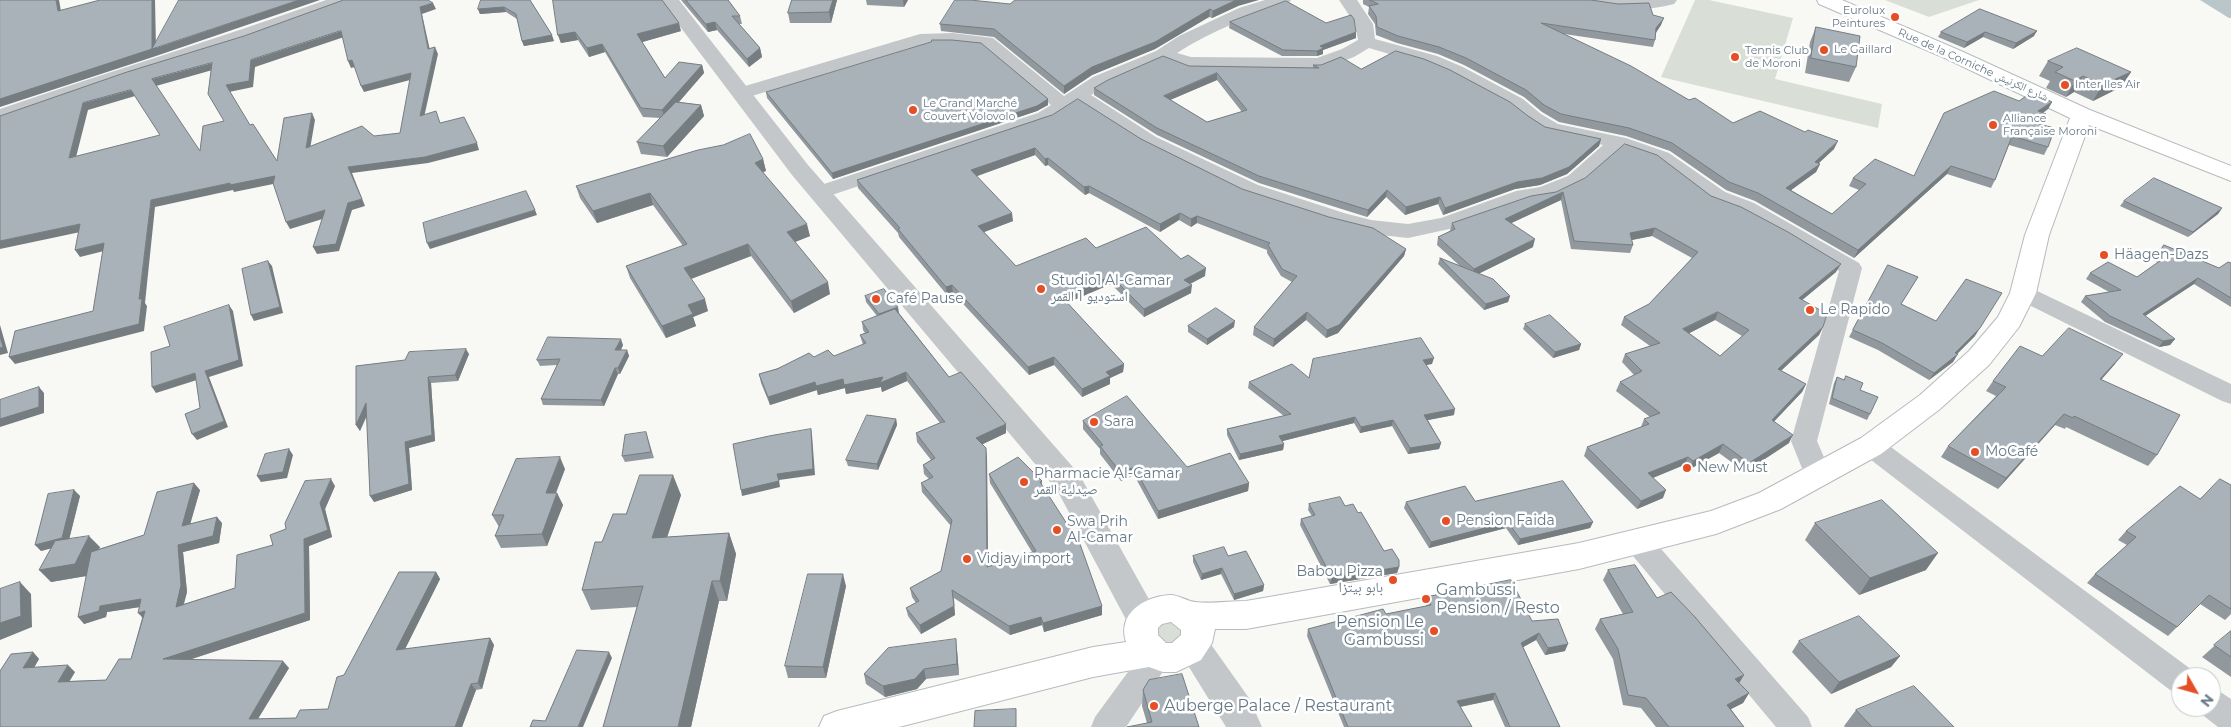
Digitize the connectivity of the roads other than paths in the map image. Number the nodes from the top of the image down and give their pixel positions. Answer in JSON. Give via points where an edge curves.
{"nodes":[{"id":1,"x":342,"y":0,"type":"edge"},
{"id":2,"x":669,"y":0,"type":"edge"},
{"id":3,"x":1282,"y":0,"type":"edge"},
{"id":4,"x":1348,"y":0,"type":"edge"},
{"id":5,"x":1588,"y":0,"type":"edge"},
{"id":6,"x":1668,"y":0,"type":"edge"},
{"id":7,"x":1826,"y":0,"type":"edge"},
{"id":8,"x":1367,"y":42,"type":"junction"},
{"id":9,"x":1162,"y":55,"type":"junction"},
{"id":10,"x":742,"y":93,"type":"junction"},
{"id":11,"x":1070,"y":100,"type":"junction"},
{"id":12,"x":2082,"y":115,"type":"junction"},
{"id":13,"x":0,"y":116,"type":"edge"},
{"id":14,"x":1619,"y":142,"type":"junction"},
{"id":15,"x":2231,"y":174,"type":"edge"},
{"id":16,"x":820,"y":193,"type":"junction"},
{"id":17,"x":2023,"y":293,"type":"junction"},
{"id":18,"x":2231,"y":396,"type":"edge"},
{"id":19,"x":1871,"y":446,"type":"junction"},
{"id":20,"x":1818,"y":476,"type":"junction"},
{"id":21,"x":1638,"y":542,"type":"junction"},
{"id":22,"x":1168,"y":635,"type":"junction"},
{"id":23,"x":2171,"y":672,"type":"edge"},
{"id":24,"x":1240,"y":718,"type":"edge"},
{"id":25,"x":837,"y":727,"type":"edge"},
{"id":26,"x":1107,"y":727,"type":"edge"},
{"id":27,"x":1796,"y":727,"type":"edge"}],
"edges":[{"from":1,"to":13,"type":"street","via":[[241,37],[123,73]]},
{"from":2,"to":10,"type":"street"},
{"from":3,"to":9,"type":"street","via":[[1245,12],[1185,40]]},
{"from":4,"to":8,"type":"street","via":[[1364,24]]},
{"from":5,"to":6,"type":"street","via":[[1638,4]]},
{"from":7,"to":12,"type":"main road","name":"Rue de la Corniche شارع الكرنيش"},
{"from":8,"to":9,"type":"street","via":[[1319,64],[1190,63]]},
{"from":8,"to":14,"type":"street","via":[[1456,71],[1516,103],[1551,128]]},
{"from":9,"to":11,"type":"street","via":[[1100,81]]},
{"from":10,"to":11,"type":"street","via":[[926,38],[953,38],[986,42]]},
{"from":10,"to":16,"type":"street"},
{"from":11,"to":14,"type":"street","via":[[1250,190],[1371,228],[1408,231],[1446,223],[1524,196],[1553,190],[1575,180]]},
{"from":11,"to":16,"type":"street","via":[[1045,117]]},
{"from":12,"to":15,"type":"main road","name":"Rue de la Corniche شارع الكرنيش"},
{"from":12,"to":17,"type":"main road","via":[[2038,235]]},
{"from":14,"to":20,"type":"street","via":[[1662,156],[1717,197],[1786,228],[1851,268],[1804,441]]},
{"from":16,"to":22,"type":"street","via":[[1068,482],[1118,571]]},
{"from":17,"to":18,"type":"street"},
{"from":17,"to":19,"type":"main road","via":[[2010,321],[1979,358],[1930,402]]},
{"from":19,"to":20,"type":"main road"},
{"from":19,"to":23,"type":"street"},
{"from":20,"to":21,"type":"main road","via":[[1770,501],[1716,522]]},
{"from":21,"to":22,"type":"main road","via":[[1579,556],[1246,615]]},
{"from":21,"to":27,"type":"street"},
{"from":22,"to":24,"type":"street"},
{"from":22,"to":25,"type":"main road","via":[[1093,662]]},
{"from":22,"to":26,"type":"street"}]}
